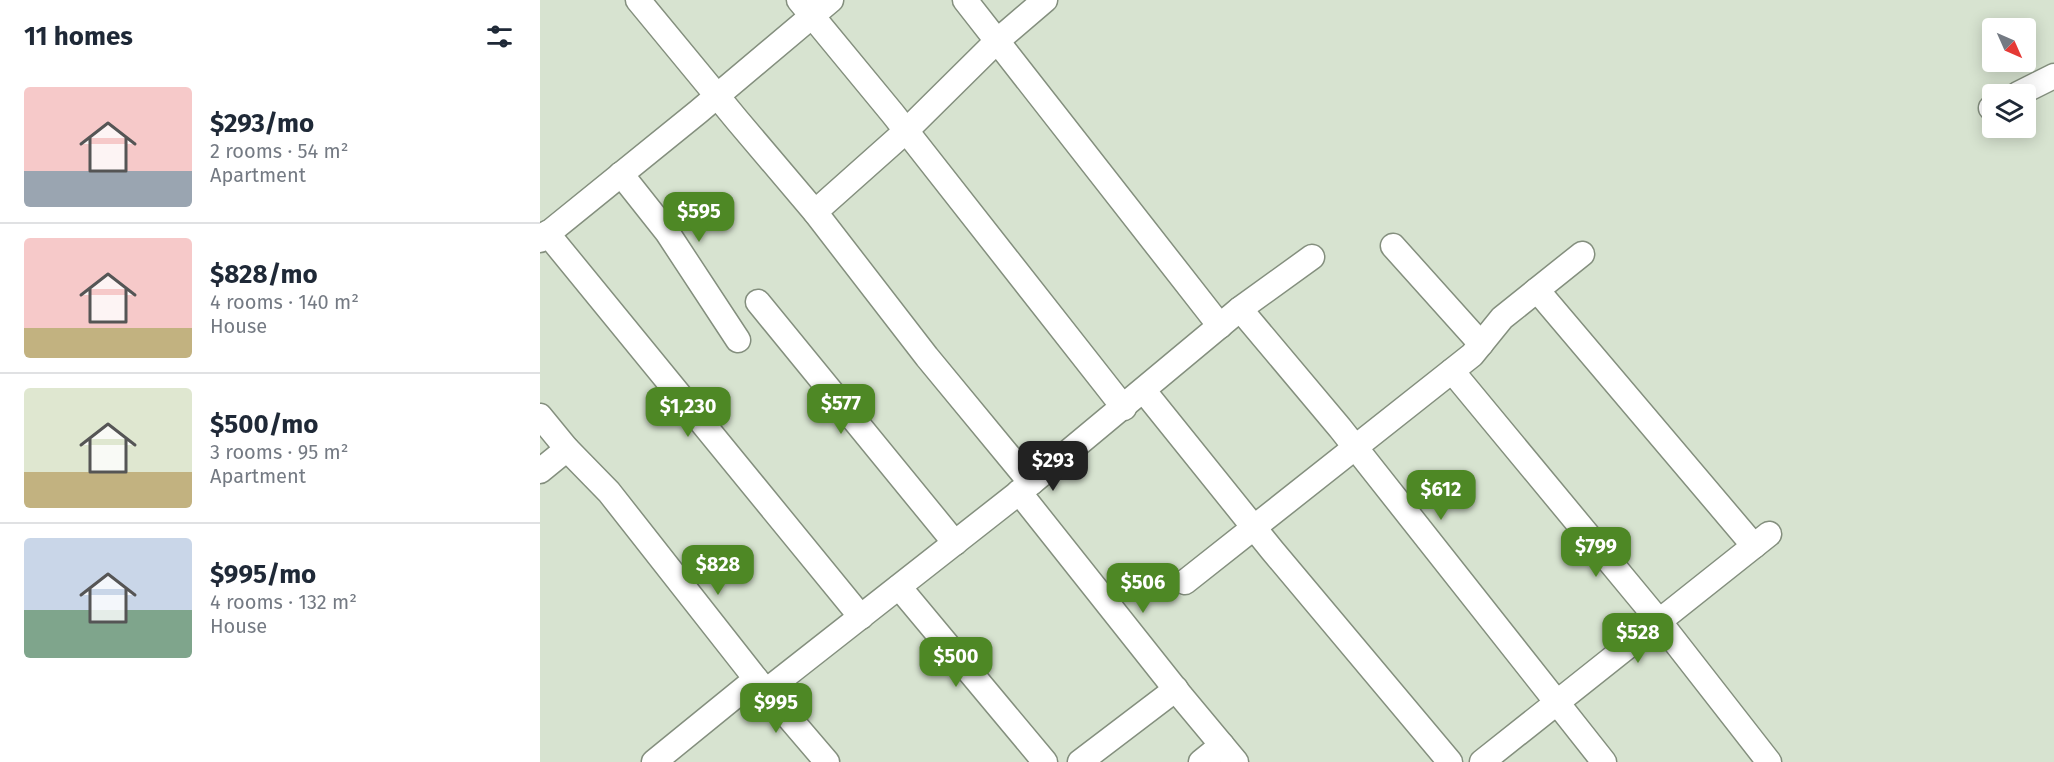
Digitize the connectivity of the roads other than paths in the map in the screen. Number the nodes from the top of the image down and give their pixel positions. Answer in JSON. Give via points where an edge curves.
{"nodes":[{"id":1,"x":638,"y":0,"type":"edge"},
{"id":2,"x":831,"y":0,"type":"edge"},
{"id":3,"x":964,"y":0,"type":"edge"},
{"id":4,"x":1045,"y":0,"type":"edge"},
{"id":5,"x":806,"y":8,"type":"edge"},
{"id":6,"x":997,"y":41,"type":"junction"},
{"id":7,"x":2054,"y":76,"type":"edge"},
{"id":8,"x":2036,"y":85,"type":"edge"},
{"id":9,"x":717,"y":96,"type":"junction"},
{"id":10,"x":906,"y":131,"type":"junction"},
{"id":11,"x":621,"y":174,"type":"junction"},
{"id":12,"x":815,"y":212,"type":"junction"},
{"id":13,"x":544,"y":237,"type":"edge"},
{"id":14,"x":1393,"y":246,"type":"dead end"},
{"id":15,"x":1582,"y":254,"type":"dead end"},
{"id":16,"x":1312,"y":257,"type":"dead end"},
{"id":17,"x":1537,"y":290,"type":"junction"},
{"id":18,"x":758,"y":302,"type":"dead end"},
{"id":19,"x":1240,"y":309,"type":"junction"},
{"id":20,"x":1220,"y":326,"type":"junction"},
{"id":21,"x":738,"y":340,"type":"dead end"},
{"id":22,"x":1481,"y":344,"type":"junction"},
{"id":23,"x":1452,"y":371,"type":"junction"},
{"id":24,"x":1144,"y":391,"type":"junction"},
{"id":25,"x":1124,"y":408,"type":"junction"},
{"id":26,"x":540,"y":416,"type":"edge"},
{"id":27,"x":1355,"y":447,"type":"junction"},
{"id":28,"x":567,"y":449,"type":"junction"},
{"id":29,"x":540,"y":471,"type":"edge"},
{"id":30,"x":1025,"y":488,"type":"junction"},
{"id":31,"x":1253,"y":527,"type":"junction"},
{"id":32,"x":955,"y":543,"type":"junction"},
{"id":33,"x":1185,"y":582,"type":"dead end"},
{"id":34,"x":899,"y":587,"type":"junction"},
{"id":35,"x":861,"y":617,"type":"junction"},
{"id":36,"x":1659,"y":621,"type":"junction"},
{"id":37,"x":761,"y":685,"type":"junction"},
{"id":38,"x":1176,"y":690,"type":"junction"},
{"id":39,"x":1557,"y":702,"type":"junction"},
{"id":40,"x":1229,"y":753,"type":"edge"},
{"id":41,"x":660,"y":760,"type":"edge"},
{"id":42,"x":827,"y":762,"type":"edge"},
{"id":43,"x":1045,"y":762,"type":"edge"},
{"id":44,"x":1080,"y":762,"type":"edge"},
{"id":45,"x":1201,"y":762,"type":"edge"},
{"id":46,"x":1450,"y":762,"type":"edge"},
{"id":47,"x":1482,"y":762,"type":"edge"},
{"id":48,"x":1604,"y":762,"type":"edge"},
{"id":49,"x":1769,"y":762,"type":"edge"}],
"edges":[{"from":1,"to":9,"type":"street"},
{"from":2,"to":5,"type":"street"},
{"from":3,"to":6,"type":"street"},
{"from":4,"to":6,"type":"street"},
{"from":5,"to":9,"type":"street"},
{"from":5,"to":10,"type":"street"},
{"from":6,"to":10,"type":"street"},
{"from":6,"to":20,"type":"street"},
{"from":7,"to":8,"type":"street"},
{"from":9,"to":11,"type":"street"},
{"from":9,"to":12,"type":"street"},
{"from":10,"to":12,"type":"street"},
{"from":10,"to":25,"type":"street"},
{"from":11,"to":13,"type":"street"},
{"from":11,"to":21,"type":"street","via":[[667,232]]},
{"from":12,"to":30,"type":"street"},
{"from":13,"to":35,"type":"street"},
{"from":14,"to":22,"type":"street"},
{"from":15,"to":17,"type":"street"},
{"from":16,"to":19,"type":"street"},
{"from":17,"to":22,"type":"street","via":[[1502,318]]},
{"from":17,"to":36,"type":"street","via":[[1762,540]]},
{"from":18,"to":32,"type":"street"},
{"from":19,"to":20,"type":"street"},
{"from":19,"to":27,"type":"street"},
{"from":20,"to":24,"type":"street"},
{"from":22,"to":23,"type":"street"},
{"from":23,"to":27,"type":"street"},
{"from":23,"to":36,"type":"street"},
{"from":24,"to":25,"type":"street"},
{"from":24,"to":31,"type":"street"},
{"from":25,"to":30,"type":"street"},
{"from":26,"to":28,"type":"street"},
{"from":27,"to":31,"type":"street"},
{"from":27,"to":39,"type":"street"},
{"from":28,"to":29,"type":"street"},
{"from":28,"to":37,"type":"street","via":[[609,492]]},
{"from":30,"to":32,"type":"street"},
{"from":30,"to":38,"type":"street"},
{"from":31,"to":33,"type":"street"},
{"from":31,"to":46,"type":"street"},
{"from":32,"to":34,"type":"street"},
{"from":34,"to":35,"type":"street"},
{"from":34,"to":43,"type":"street"},
{"from":35,"to":37,"type":"street"},
{"from":36,"to":39,"type":"street"},
{"from":36,"to":49,"type":"street"},
{"from":37,"to":41,"type":"street"},
{"from":37,"to":42,"type":"street"},
{"from":38,"to":40,"type":"street"},
{"from":38,"to":44,"type":"street"},
{"from":39,"to":47,"type":"street"},
{"from":39,"to":48,"type":"street"},
{"from":40,"to":45,"type":"street"}]}
